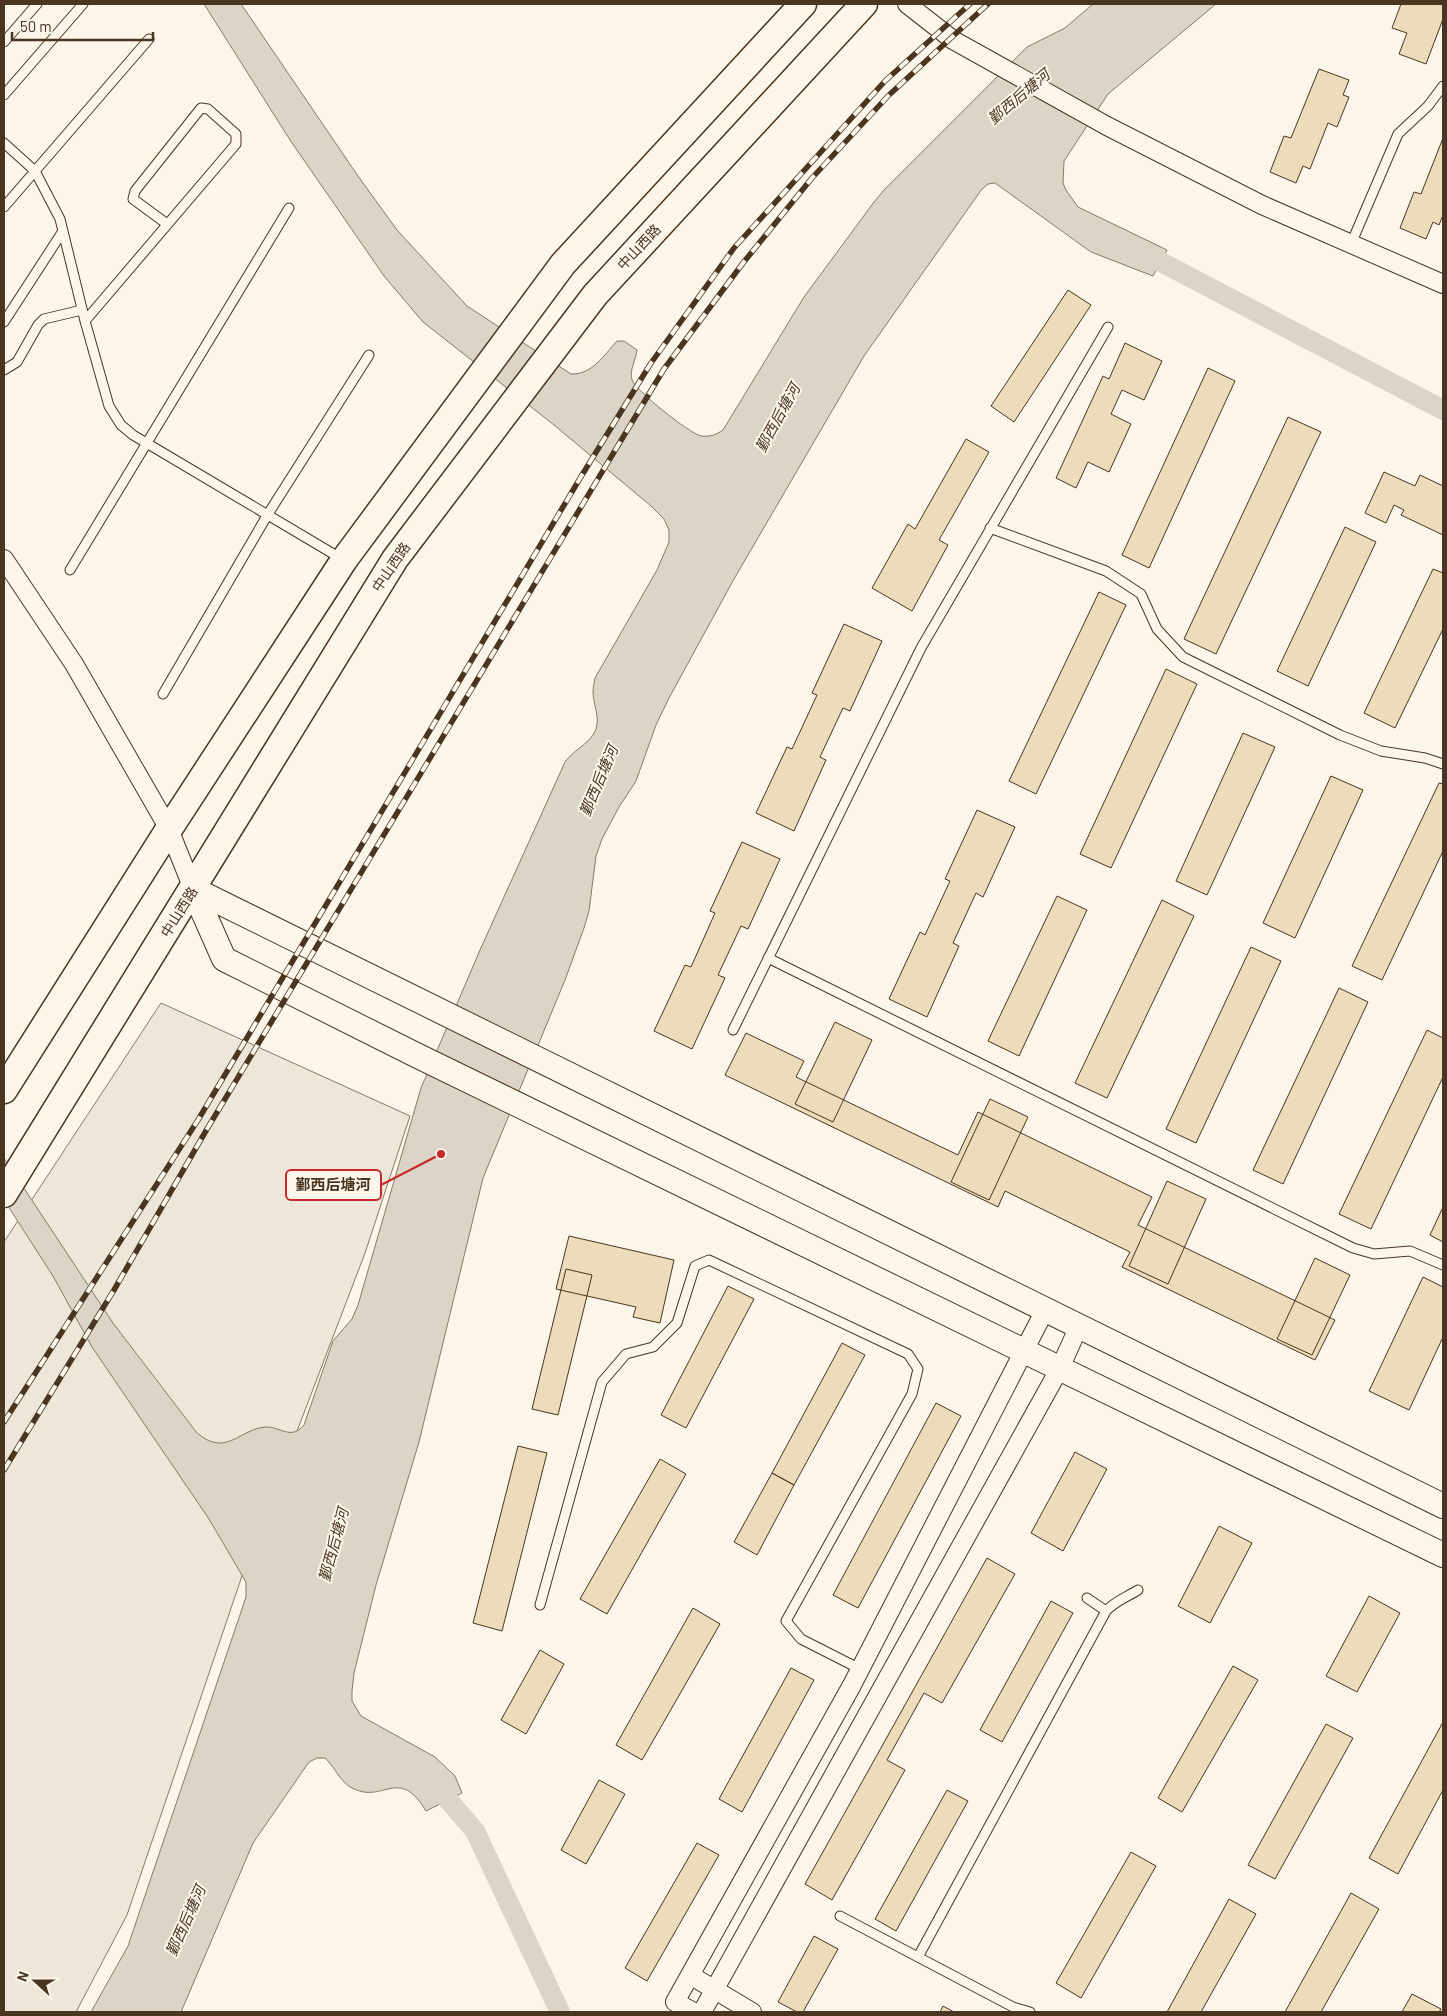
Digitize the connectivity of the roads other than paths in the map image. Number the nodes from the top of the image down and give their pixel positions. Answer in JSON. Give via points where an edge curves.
{"nodes":[{"id":1,"x":37,"y":4,"type":"edge"},
{"id":2,"x":83,"y":4,"type":"edge"},
{"id":3,"x":802,"y":4,"type":"edge"},
{"id":4,"x":864,"y":4,"type":"edge"},
{"id":5,"x":907,"y":4,"type":"edge"},
{"id":6,"x":149,"y":39,"type":"dead end"},
{"id":7,"x":4,"y":42,"type":"edge"},
{"id":8,"x":1443,"y":86,"type":"edge"},
{"id":9,"x":4,"y":95,"type":"edge"},
{"id":10,"x":4,"y":143,"type":"edge"},
{"id":11,"x":35,"y":171,"type":"junction"},
{"id":12,"x":4,"y":207,"type":"edge"},
{"id":13,"x":289,"y":208,"type":"dead end"},
{"id":14,"x":167,"y":224,"type":"junction"},
{"id":15,"x":63,"y":231,"type":"junction"},
{"id":16,"x":1351,"y":244,"type":"junction"},
{"id":17,"x":1443,"y":284,"type":"edge"},
{"id":18,"x":82,"y":310,"type":"junction"},
{"id":19,"x":85,"y":321,"type":"junction"},
{"id":20,"x":4,"y":322,"type":"edge"},
{"id":21,"x":1108,"y":328,"type":"dead end"},
{"id":22,"x":369,"y":355,"type":"dead end"},
{"id":23,"x":4,"y":370,"type":"edge"},
{"id":24,"x":147,"y":443,"type":"junction"},
{"id":25,"x":268,"y":514,"type":"junction"},
{"id":26,"x":990,"y":528,"type":"junction"},
{"id":27,"x":4,"y":559,"type":"edge"},
{"id":28,"x":344,"y":560,"type":"junction"},
{"id":29,"x":70,"y":570,"type":"dead end"},
{"id":30,"x":163,"y":694,"type":"dead end"},
{"id":31,"x":1443,"y":764,"type":"edge"},
{"id":32,"x":169,"y":829,"type":"junction"},
{"id":33,"x":193,"y":889,"type":"junction"},
{"id":34,"x":768,"y":958,"type":"junction"},
{"id":35,"x":733,"y":1030,"type":"dead end"},
{"id":36,"x":4,"y":1090,"type":"edge"},
{"id":37,"x":4,"y":1194,"type":"edge"},
{"id":38,"x":1443,"y":1265,"type":"edge"},
{"id":39,"x":1046,"y":1310,"type":"junction"},
{"id":40,"x":1079,"y":1326,"type":"junction"},
{"id":41,"x":1026,"y":1351,"type":"junction"},
{"id":42,"x":1060,"y":1368,"type":"junction"},
{"id":43,"x":1443,"y":1506,"type":"edge"},
{"id":44,"x":1443,"y":1555,"type":"edge"},
{"id":45,"x":1138,"y":1590,"type":"dead end"},
{"id":46,"x":1087,"y":1598,"type":"dead end"},
{"id":47,"x":540,"y":1605,"type":"dead end"},
{"id":48,"x":1106,"y":1611,"type":"junction"},
{"id":49,"x":860,"y":1669,"type":"junction"},
{"id":50,"x":840,"y":1916,"type":"dead end"},
{"id":51,"x":918,"y":1957,"type":"junction"},
{"id":52,"x":690,"y":1975,"type":"junction"},
{"id":53,"x":715,"y":1989,"type":"junction"},
{"id":54,"x":694,"y":2012,"type":"edge"},
{"id":55,"x":702,"y":2012,"type":"edge"},
{"id":56,"x":752,"y":2012,"type":"edge"},
{"id":57,"x":1026,"y":2012,"type":"edge"}],
"edges":[{"from":1,"to":7,"type":"lane"},
{"from":2,"to":9,"type":"lane"},
{"from":3,"to":28,"type":"main road","via":[[562,264]]},
{"from":4,"to":33,"type":"main road","name":"中山西路","via":[[595,295],[512,404],[395,559]]},
{"from":5,"to":16,"type":"street","via":[[953,40],[1107,126],[1262,205]]},
{"from":6,"to":11,"type":"lane"},
{"from":8,"to":16,"type":"lane","via":[[1428,106],[1398,134]]},
{"from":10,"to":11,"type":"lane"},
{"from":11,"to":12,"type":"lane"},
{"from":11,"to":15,"type":"lane"},
{"from":13,"to":24,"type":"lane"},
{"from":14,"to":14,"type":"lane","via":[[236,144],[236,134],[208,109],[201,108],[135,191],[133,199]]},
{"from":14,"to":19,"type":"lane"},
{"from":15,"to":18,"type":"lane"},
{"from":15,"to":20,"type":"lane"},
{"from":16,"to":17,"type":"street"},
{"from":18,"to":19,"type":"lane"},
{"from":18,"to":23,"type":"lane","via":[[44,319],[17,362]]},
{"from":19,"to":24,"type":"lane","via":[[109,406],[121,425]]},
{"from":21,"to":26,"type":"lane"},
{"from":22,"to":25,"type":"lane"},
{"from":24,"to":25,"type":"lane"},
{"from":24,"to":29,"type":"lane"},
{"from":25,"to":28,"type":"lane"},
{"from":25,"to":30,"type":"lane"},
{"from":26,"to":31,"type":"lane","via":[[1106,571],[1141,594],[1157,629],[1183,657],[1340,736],[1381,751]]},
{"from":26,"to":34,"type":"lane","via":[[921,648]]},
{"from":27,"to":32,"type":"street","via":[[74,664]]},
{"from":28,"to":32,"type":"main road"},
{"from":32,"to":33,"type":"street"},
{"from":32,"to":36,"type":"main road"},
{"from":33,"to":37,"type":"main road","name":"中山西路"},
{"from":33,"to":39,"type":"street"},
{"from":33,"to":41,"type":"street","via":[[224,960]]},
{"from":34,"to":35,"type":"lane"},
{"from":34,"to":38,"type":"lane","via":[[1353,1248],[1374,1254],[1410,1251]]},
{"from":39,"to":40,"type":"street"},
{"from":39,"to":41,"type":"street"},
{"from":40,"to":42,"type":"street"},
{"from":40,"to":43,"type":"street"},
{"from":41,"to":42,"type":"street"},
{"from":41,"to":49,"type":"street"},
{"from":42,"to":44,"type":"street"},
{"from":42,"to":53,"type":"street"},
{"from":45,"to":48,"type":"lane","via":[[1114,1602]]},
{"from":46,"to":48,"type":"lane"},
{"from":47,"to":49,"type":"lane","via":[[602,1382],[626,1354],[652,1347],[677,1323],[695,1266],[709,1260],[908,1354],[918,1369],[912,1394],[786,1621],[801,1639]]},
{"from":48,"to":51,"type":"lane"},
{"from":49,"to":52,"type":"street"},
{"from":50,"to":51,"type":"lane"},
{"from":51,"to":57,"type":"lane"},
{"from":52,"to":53,"type":"street"},
{"from":52,"to":54,"type":"street","via":[[675,2002]]},
{"from":53,"to":55,"type":"street"},
{"from":53,"to":56,"type":"street"}]}
